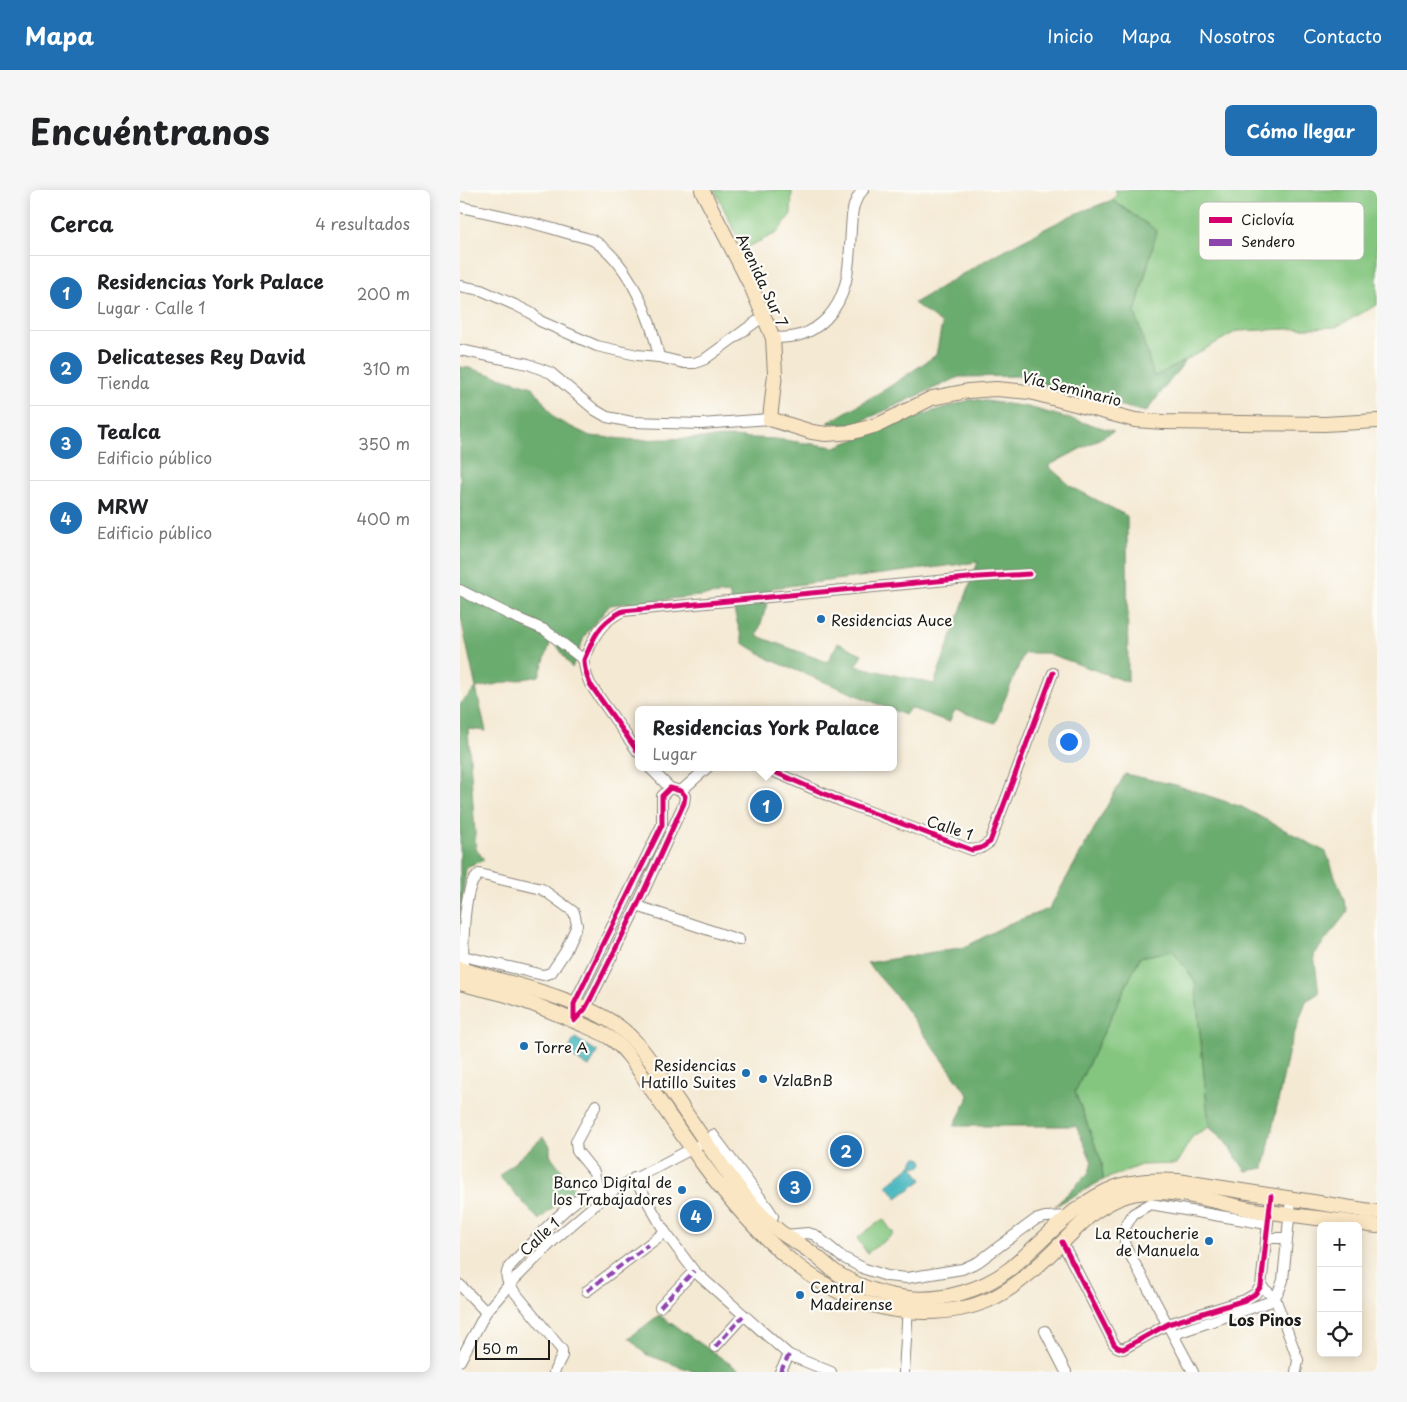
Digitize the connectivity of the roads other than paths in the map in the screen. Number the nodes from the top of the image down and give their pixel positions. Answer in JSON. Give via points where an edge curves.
{"nodes":[{"id":1,"x":702,"y":190,"type":"edge"},
{"id":2,"x":863,"y":190,"type":"edge"},
{"id":3,"x":460,"y":207,"type":"edge"},
{"id":4,"x":460,"y":286,"type":"edge"},
{"id":5,"x":764,"y":316,"type":"junction"},
{"id":6,"x":773,"y":338,"type":"junction"},
{"id":7,"x":460,"y":350,"type":"edge"},
{"id":8,"x":659,"y":357,"type":"junction"},
{"id":9,"x":770,"y":419,"type":"junction"},
{"id":10,"x":1377,"y":421,"type":"edge"},
{"id":11,"x":1030,"y":574,"type":"dead end"},
{"id":12,"x":460,"y":590,"type":"edge"},
{"id":13,"x":584,"y":660,"type":"junction"},
{"id":14,"x":1053,"y":673,"type":"dead end"},
{"id":15,"x":635,"y":748,"type":"edge"},
{"id":16,"x":653,"y":771,"type":"edge"},
{"id":17,"x":703,"y":771,"type":"edge"},
{"id":18,"x":772,"y":771,"type":"edge"},
{"id":19,"x":670,"y":788,"type":"junction"},
{"id":20,"x":681,"y":790,"type":"junction"},
{"id":21,"x":667,"y":826,"type":"junction"},
{"id":22,"x":637,"y":906,"type":"junction"},
{"id":23,"x":739,"y":940,"type":"dead end"},
{"id":24,"x":461,"y":969,"type":"edge"},
{"id":25,"x":580,"y":1007,"type":"junction"},
{"id":26,"x":574,"y":1021,"type":"junction"},
{"id":27,"x":596,"y":1105,"type":"dead end"},
{"id":28,"x":709,"y":1138,"type":"junction"},
{"id":29,"x":692,"y":1149,"type":"junction"},
{"id":30,"x":634,"y":1178,"type":"junction"},
{"id":31,"x":598,"y":1190,"type":"junction"},
{"id":32,"x":610,"y":1192,"type":"junction"},
{"id":33,"x":1270,"y":1196,"type":"junction"},
{"id":34,"x":1291,"y":1199,"type":"junction"},
{"id":35,"x":1377,"y":1212,"type":"edge"},
{"id":36,"x":1288,"y":1214,"type":"junction"},
{"id":37,"x":1070,"y":1216,"type":"junction"},
{"id":38,"x":1267,"y":1217,"type":"junction"},
{"id":39,"x":1377,"y":1226,"type":"edge"},
{"id":40,"x":665,"y":1232,"type":"junction"},
{"id":41,"x":785,"y":1235,"type":"junction"},
{"id":42,"x":1266,"y":1238,"type":"junction"},
{"id":43,"x":1287,"y":1238,"type":"junction"},
{"id":44,"x":1062,"y":1242,"type":"junction"},
{"id":45,"x":694,"y":1271,"type":"junction"},
{"id":46,"x":460,"y":1285,"type":"edge"},
{"id":47,"x":509,"y":1285,"type":"junction"},
{"id":48,"x":1261,"y":1286,"type":"junction"},
{"id":49,"x":587,"y":1291,"type":"dead end"},
{"id":50,"x":908,"y":1298,"type":"junction"},
{"id":51,"x":1275,"y":1298,"type":"junction"},
{"id":52,"x":660,"y":1307,"type":"dead end"},
{"id":53,"x":486,"y":1312,"type":"junction"},
{"id":54,"x":908,"y":1313,"type":"junction"},
{"id":55,"x":743,"y":1316,"type":"junction"},
{"id":56,"x":1168,"y":1324,"type":"junction"},
{"id":57,"x":1045,"y":1331,"type":"dead end"},
{"id":58,"x":1174,"y":1334,"type":"junction"},
{"id":59,"x":715,"y":1347,"type":"dead end"},
{"id":60,"x":788,"y":1355,"type":"junction"},
{"id":61,"x":460,"y":1361,"type":"edge"},
{"id":62,"x":554,"y":1372,"type":"edge"},
{"id":63,"x":780,"y":1372,"type":"edge"},
{"id":64,"x":831,"y":1372,"type":"edge"},
{"id":65,"x":904,"y":1372,"type":"edge"},
{"id":66,"x":1066,"y":1372,"type":"edge"},
{"id":67,"x":1193,"y":1372,"type":"edge"},
{"id":68,"x":1296,"y":1372,"type":"edge"}],
"edges":[{"from":1,"to":5,"type":"main road","name":"Avenida Sur 7"},
{"from":2,"to":6,"type":"street","via":[[853,204],[848,274],[834,311],[812,331],[790,338]]},
{"from":3,"to":8,"type":"street","via":[[523,220],[595,241],[615,259],[630,281],[648,318]]},
{"from":4,"to":8,"type":"street","via":[[481,290],[597,346]]},
{"from":5,"to":6,"type":"main road","name":"Avenida Sur 7"},
{"from":5,"to":8,"type":"street","via":[[695,363]]},
{"from":6,"to":9,"type":"main road","name":"Avenida Sur 7","via":[[775,374]]},
{"from":7,"to":9,"type":"street","via":[[528,364],[551,374],[607,417],[632,422],[701,424]]},
{"from":9,"to":10,"type":"main road","name":"Vía Seminario","via":[[812,432],[853,432],[880,424],[932,398],[968,390],[1009,390],[1030,392],[1135,420],[1324,424]]},
{"from":11,"to":13,"type":"street","via":[[623,611],[603,624]]},
{"from":12,"to":13,"type":"street","via":[[545,630]]},
{"from":13,"to":15,"type":"street","via":[[590,684]]},
{"from":14,"to":18,"type":"street","name":"Calle 1","via":[[990,842],[982,848],[972,850],[841,801]]},
{"from":16,"to":19,"type":"street"},
{"from":17,"to":20,"type":"street"},
{"from":19,"to":20,"type":"street"},
{"from":19,"to":21,"type":"street","via":[[662,796]]},
{"from":20,"to":21,"type":"street","via":[[685,796],[684,803]]},
{"from":21,"to":22,"type":"street"},
{"from":21,"to":25,"type":"street"},
{"from":22,"to":23,"type":"street"},
{"from":22,"to":25,"type":"street"},
{"from":24,"to":24,"type":"street","via":[[552,973],[577,924],[574,912],[542,890],[479,874],[472,883],[468,898]]},
{"from":24,"to":25,"type":"main road"},
{"from":24,"to":26,"type":"main road","via":[[509,996]]},
{"from":25,"to":26,"type":"street"},
{"from":25,"to":28,"type":"main road","via":[[618,1026],[643,1050]]},
{"from":26,"to":29,"type":"main road","via":[[600,1032],[629,1055]]},
{"from":27,"to":31,"type":"street","via":[[576,1142],[577,1151],[594,1172]]},
{"from":28,"to":29,"type":"street","name":"Calle 1"},
{"from":28,"to":41,"type":"main road","via":[[749,1202]]},
{"from":29,"to":30,"type":"street","name":"Calle 1"},
{"from":29,"to":54,"type":"main road","via":[[738,1210],[801,1267],[832,1290],[872,1306]]},
{"from":30,"to":32,"type":"street","name":"Calle 1"},
{"from":30,"to":40,"type":"street"},
{"from":31,"to":32,"type":"street"},
{"from":31,"to":47,"type":"street","via":[[580,1198],[562,1213],[510,1266],[506,1278]]},
{"from":32,"to":47,"type":"street","name":"Calle 1","via":[[555,1239]]},
{"from":33,"to":34,"type":"main road"},
{"from":33,"to":37,"type":"main road","via":[[1155,1180],[1118,1187]]},
{"from":33,"to":38,"type":"street"},
{"from":34,"to":35,"type":"main road"},
{"from":34,"to":36,"type":"street"},
{"from":36,"to":38,"type":"main road"},
{"from":36,"to":39,"type":"main road"},
{"from":36,"to":43,"type":"street"},
{"from":37,"to":41,"type":"street","via":[[1035,1220],[978,1262],[962,1269],[907,1278],[865,1270],[842,1257],[815,1235]]},
{"from":37,"to":50,"type":"main road","via":[[996,1278],[947,1296]]},
{"from":38,"to":42,"type":"street"},
{"from":38,"to":44,"type":"main road","via":[[1180,1194],[1136,1193],[1105,1205]]},
{"from":38,"to":56,"type":"street","via":[[1150,1204],[1133,1214],[1123,1231],[1126,1247]]},
{"from":40,"to":45,"type":"street"},
{"from":40,"to":49,"type":"street"},
{"from":41,"to":50,"type":"main road","via":[[839,1275],[876,1291]]},
{"from":42,"to":43,"type":"street"},
{"from":42,"to":48,"type":"street"},
{"from":43,"to":51,"type":"street","via":[[1283,1280]]},
{"from":44,"to":54,"type":"main road","via":[[1023,1278],[990,1300],[959,1310]]},
{"from":44,"to":56,"type":"street","via":[[1117,1347],[1123,1349]]},
{"from":45,"to":52,"type":"street"},
{"from":45,"to":55,"type":"street"},
{"from":46,"to":53,"type":"street"},
{"from":47,"to":53,"type":"street","name":"Calle 1"},
{"from":47,"to":62,"type":"street","via":[[562,1350]]},
{"from":48,"to":51,"type":"street"},
{"from":48,"to":56,"type":"street","via":[[1245,1300]]},
{"from":50,"to":54,"type":"street"},
{"from":51,"to":58,"type":"street"},
{"from":51,"to":68,"type":"street","via":[[1298,1360]]},
{"from":53,"to":61,"type":"street","name":"Calle 1"},
{"from":54,"to":65,"type":"street"},
{"from":55,"to":59,"type":"street"},
{"from":55,"to":60,"type":"street"},
{"from":56,"to":58,"type":"street"},
{"from":57,"to":66,"type":"street"},
{"from":58,"to":67,"type":"street"},
{"from":60,"to":63,"type":"street"},
{"from":60,"to":64,"type":"street"}]}
